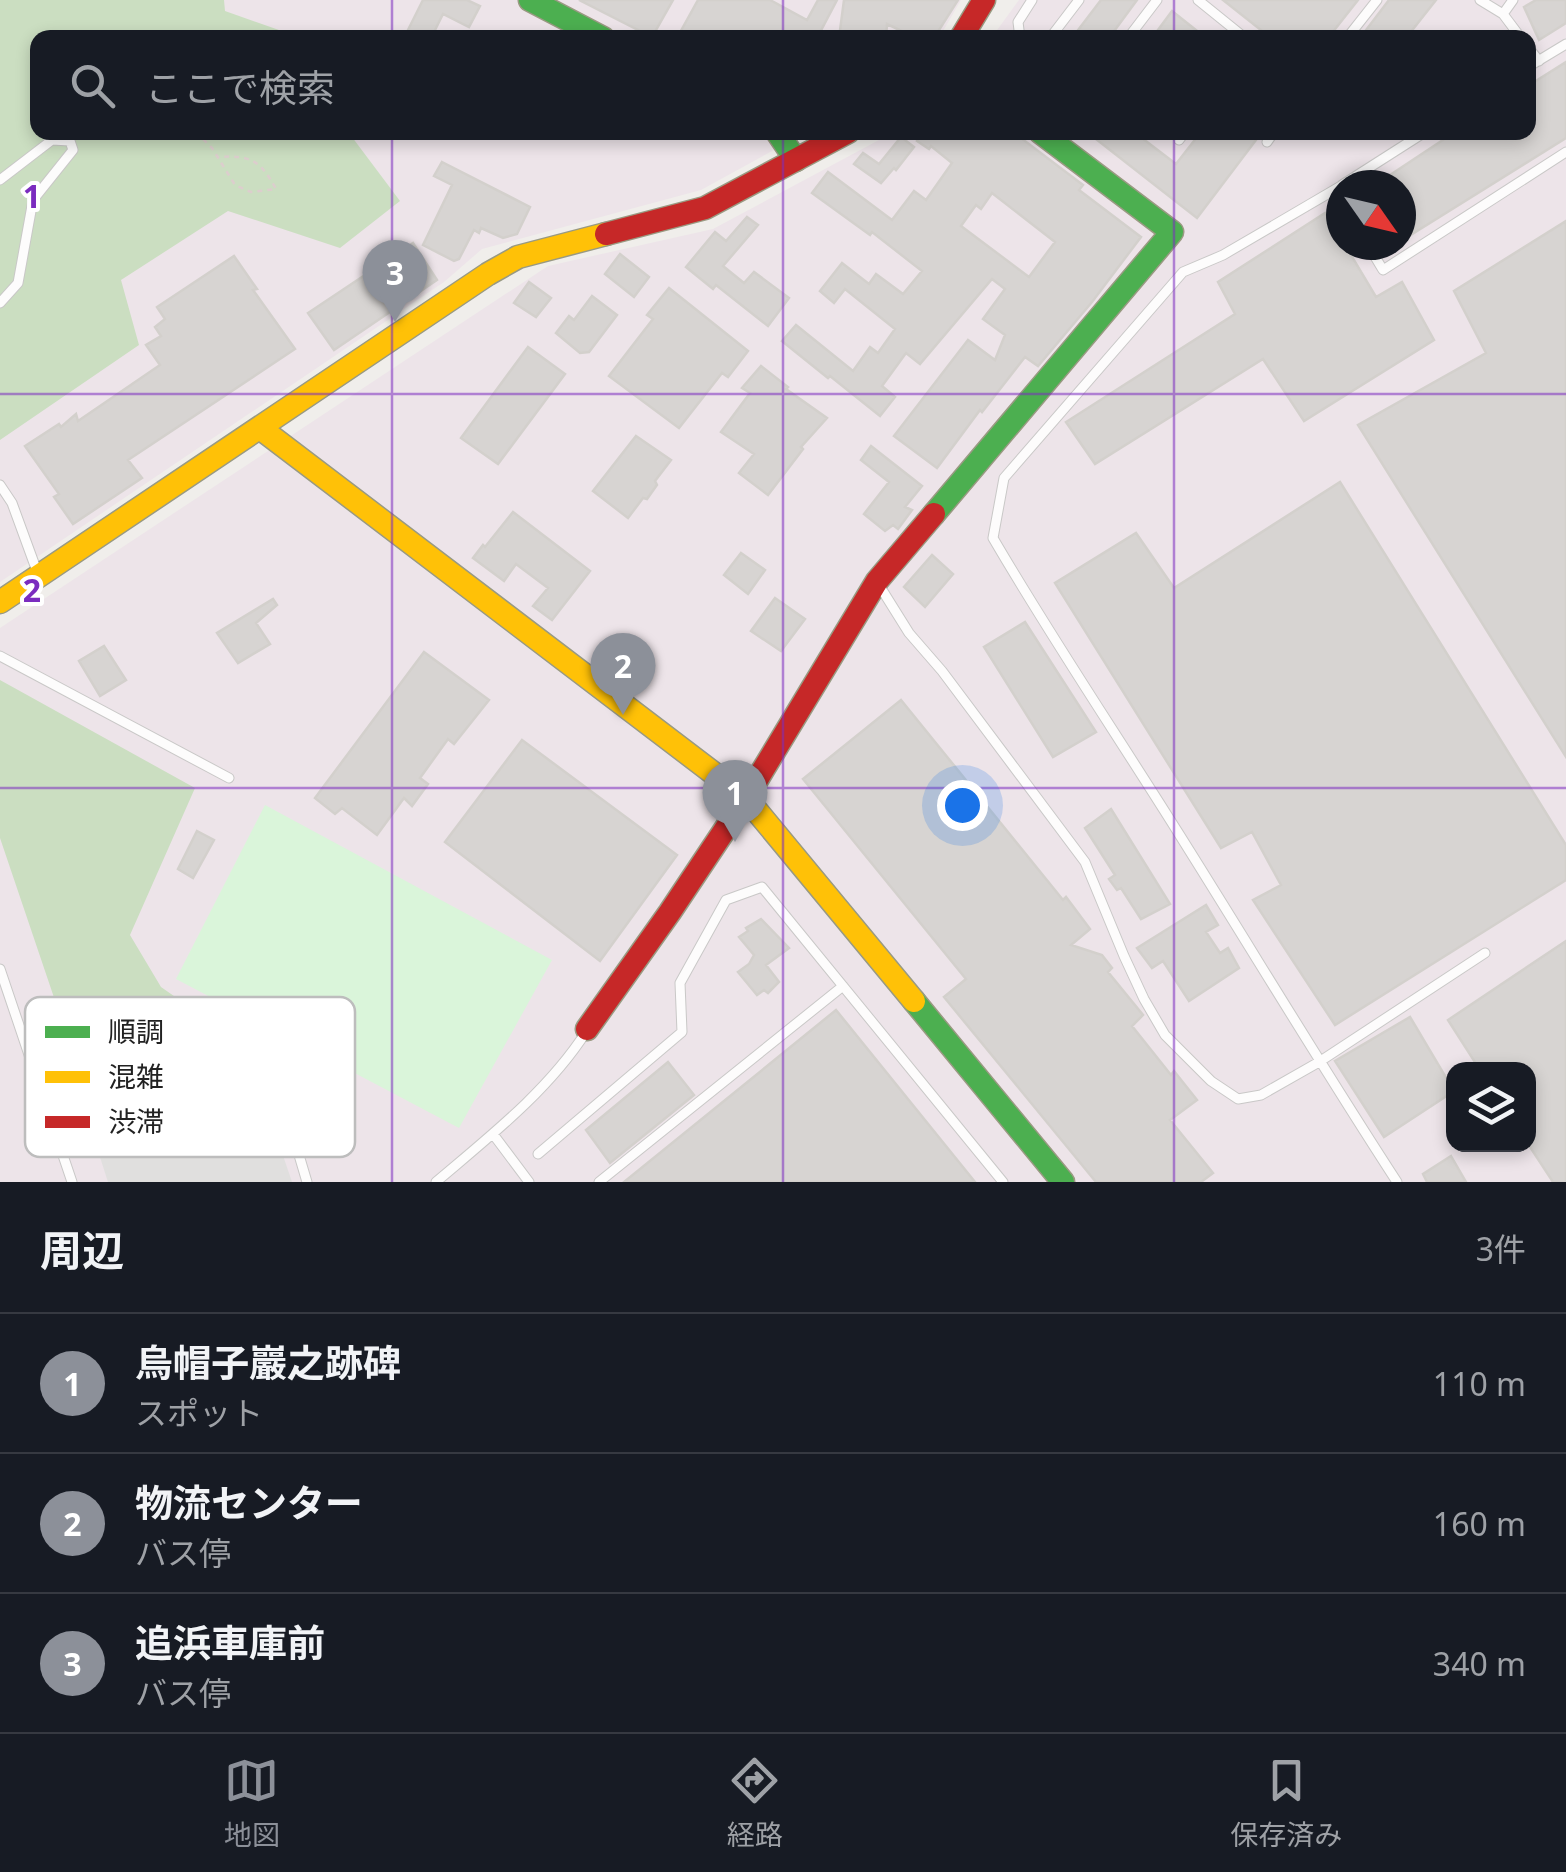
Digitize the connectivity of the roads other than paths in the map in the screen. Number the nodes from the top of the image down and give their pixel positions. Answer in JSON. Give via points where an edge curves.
{"nodes":[{"id":1,"x":530,"y":0,"type":"edge"},
{"id":2,"x":984,"y":0,"type":"edge"},
{"id":3,"x":1032,"y":0,"type":"edge"},
{"id":4,"x":1078,"y":0,"type":"edge"},
{"id":5,"x":1157,"y":0,"type":"edge"},
{"id":6,"x":1198,"y":0,"type":"edge"},
{"id":7,"x":1378,"y":0,"type":"edge"},
{"id":8,"x":1480,"y":0,"type":"edge"},
{"id":9,"x":1513,"y":0,"type":"edge"},
{"id":10,"x":1503,"y":14,"type":"junction"},
{"id":11,"x":587,"y":30,"type":"edge"},
{"id":12,"x":966,"y":30,"type":"edge"},
{"id":13,"x":1019,"y":30,"type":"edge"},
{"id":14,"x":1056,"y":30,"type":"edge"},
{"id":15,"x":1134,"y":30,"type":"edge"},
{"id":16,"x":1235,"y":30,"type":"edge"},
{"id":17,"x":1354,"y":30,"type":"edge"},
{"id":18,"x":1515,"y":30,"type":"edge"},
{"id":19,"x":1566,"y":44,"type":"edge"},
{"id":20,"x":1536,"y":57,"type":"edge"},
{"id":21,"x":1539,"y":61,"type":"junction"},
{"id":22,"x":1536,"y":63,"type":"edge"},
{"id":23,"x":782,"y":140,"type":"edge"},
{"id":24,"x":833,"y":140,"type":"edge"},
{"id":25,"x":1051,"y":140,"type":"edge"},
{"id":26,"x":1412,"y":140,"type":"edge"},
{"id":27,"x":1566,"y":152,"type":"edge"},
{"id":28,"x":796,"y":160,"type":"junction"},
{"id":29,"x":1366,"y":170,"type":"edge"},
{"id":30,"x":0,"y":180,"type":"edge"},
{"id":31,"x":1326,"y":195,"type":"edge"},
{"id":32,"x":1416,"y":249,"type":"edge"},
{"id":33,"x":1378,"y":260,"type":"edge"},
{"id":34,"x":1399,"y":260,"type":"edge"},
{"id":35,"x":0,"y":303,"type":"edge"},
{"id":36,"x":260,"y":428,"type":"junction"},
{"id":37,"x":0,"y":485,"type":"edge"},
{"id":38,"x":39,"y":576,"type":"junction"},
{"id":39,"x":877,"y":582,"type":"junction"},
{"id":40,"x":0,"y":602,"type":"edge"},
{"id":41,"x":0,"y":656,"type":"edge"},
{"id":42,"x":230,"y":778,"type":"dead end"},
{"id":43,"x":746,"y":798,"type":"junction"},
{"id":44,"x":1484,"y":953,"type":"dead end"},
{"id":45,"x":0,"y":969,"type":"edge"},
{"id":46,"x":843,"y":986,"type":"junction"},
{"id":47,"x":588,"y":1029,"type":"joint"},
{"id":48,"x":25,"y":1043,"type":"edge"},
{"id":49,"x":1318,"y":1062,"type":"junction"},
{"id":50,"x":493,"y":1134,"type":"junction"},
{"id":51,"x":538,"y":1154,"type":"dead end"},
{"id":52,"x":64,"y":1157,"type":"edge"},
{"id":53,"x":300,"y":1157,"type":"edge"},
{"id":54,"x":72,"y":1182,"type":"edge"},
{"id":55,"x":307,"y":1182,"type":"edge"},
{"id":56,"x":436,"y":1182,"type":"edge"},
{"id":57,"x":529,"y":1182,"type":"edge"},
{"id":58,"x":599,"y":1182,"type":"edge"},
{"id":59,"x":1003,"y":1182,"type":"edge"},
{"id":60,"x":1063,"y":1182,"type":"edge"},
{"id":61,"x":1397,"y":1182,"type":"edge"}],
"edges":[{"from":1,"to":11,"type":"street"},
{"from":2,"to":12,"type":"street"},
{"from":3,"to":13,"type":"lane"},
{"from":4,"to":14,"type":"lane"},
{"from":5,"to":15,"type":"lane"},
{"from":6,"to":16,"type":"lane"},
{"from":7,"to":17,"type":"lane"},
{"from":8,"to":10,"type":"lane"},
{"from":9,"to":10,"type":"lane"},
{"from":10,"to":18,"type":"lane"},
{"from":19,"to":21,"type":"lane"},
{"from":20,"to":21,"type":"lane"},
{"from":21,"to":22,"type":"lane"},
{"from":23,"to":28,"type":"street"},
{"from":24,"to":28,"type":"street"},
{"from":25,"to":39,"type":"street","via":[[1172,232]]},
{"from":26,"to":29,"type":"lane"},
{"from":27,"to":32,"type":"lane"},
{"from":28,"to":36,"type":"street","via":[[705,208],[518,258]]},
{"from":30,"to":35,"type":"lane","via":[[52,140],[70,140],[72,150],[34,200],[18,283]]},
{"from":31,"to":49,"type":"lane","via":[[1183,272],[1004,478],[993,538]]},
{"from":33,"to":34,"type":"lane","via":[[1384,270]]},
{"from":36,"to":38,"type":"street"},
{"from":36,"to":43,"type":"street"},
{"from":37,"to":38,"type":"lane"},
{"from":38,"to":40,"type":"street"},
{"from":39,"to":43,"type":"street"},
{"from":39,"to":49,"type":"lane","via":[[1084,862],[1166,1036],[1210,1082],[1238,1099],[1261,1095]]},
{"from":41,"to":42,"type":"lane"},
{"from":43,"to":47,"type":"street"},
{"from":43,"to":60,"type":"street"},
{"from":44,"to":49,"type":"lane"},
{"from":45,"to":48,"type":"lane"},
{"from":46,"to":51,"type":"lane","via":[[762,886],[726,900],[680,983],[682,1032]]},
{"from":46,"to":58,"type":"lane"},
{"from":46,"to":59,"type":"lane"},
{"from":47,"to":50,"type":"lane","via":[[570,1058]]},
{"from":49,"to":61,"type":"lane"},
{"from":50,"to":56,"type":"lane"},
{"from":50,"to":57,"type":"lane"},
{"from":52,"to":54,"type":"lane"},
{"from":53,"to":55,"type":"lane"}]}
